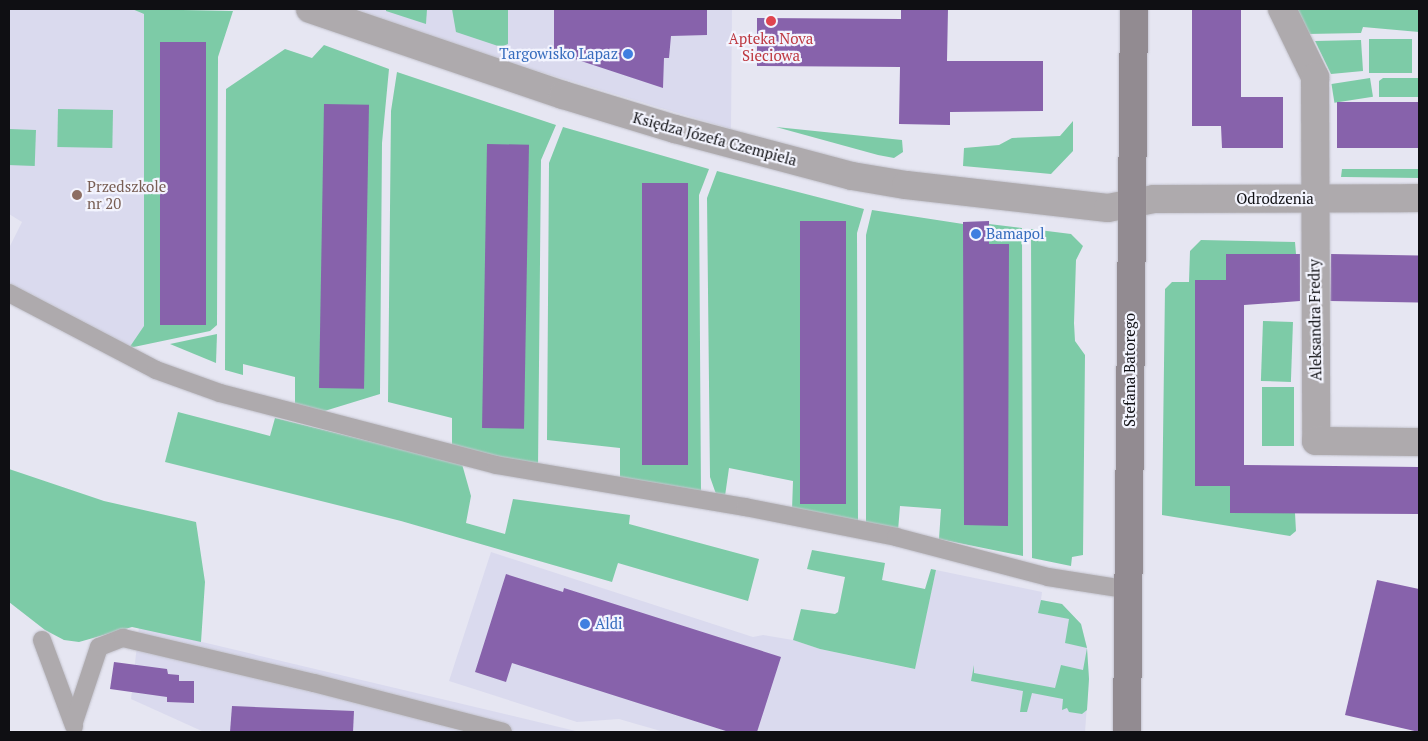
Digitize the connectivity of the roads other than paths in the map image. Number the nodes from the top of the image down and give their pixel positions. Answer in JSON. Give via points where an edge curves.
{"nodes":[{"id":1,"x":310,"y":9,"type":"edge"},
{"id":2,"x":1134,"y":9,"type":"edge"},
{"id":3,"x":1282,"y":9,"type":"edge"},
{"id":4,"x":1419,"y":198,"type":"edge"},
{"id":5,"x":1315,"y":199,"type":"junction"},
{"id":6,"x":1132,"y":202,"type":"junction"},
{"id":7,"x":9,"y":293,"type":"edge"},
{"id":8,"x":1419,"y":442,"type":"edge"},
{"id":9,"x":1130,"y":590,"type":"junction"},
{"id":10,"x":42,"y":640,"type":"dead end"},
{"id":11,"x":74,"y":727,"type":"edge"},
{"id":12,"x":503,"y":732,"type":"edge"},
{"id":13,"x":1127,"y":732,"type":"edge"}],
"edges":[{"from":1,"to":6,"type":"street","name":"Księdza Józefa Czempiela","via":[[563,96],[852,176],[1012,199],[1108,208]]},
{"from":2,"to":6,"type":"street","name":"Stefana Batorego"},
{"from":3,"to":5,"type":"street","name":"Aleksandra Fredry","via":[[1315,76]]},
{"from":4,"to":5,"type":"street","name":"Odrodzenia"},
{"from":5,"to":6,"type":"street","name":"Odrodzenia","via":[[1154,199]]},
{"from":5,"to":8,"type":"street","name":"Aleksandra Fredry","via":[[1316,441]]},
{"from":6,"to":9,"type":"street","name":"Stefana Batorego"},
{"from":7,"to":9,"type":"lane","via":[[156,370],[220,394],[496,465],[726,503],[896,538],[1048,577]]},
{"from":9,"to":13,"type":"street","name":"Stefana Batorego"},
{"from":10,"to":11,"type":"lane"},
{"from":11,"to":12,"type":"lane","via":[[99,647],[123,638]]}]}
